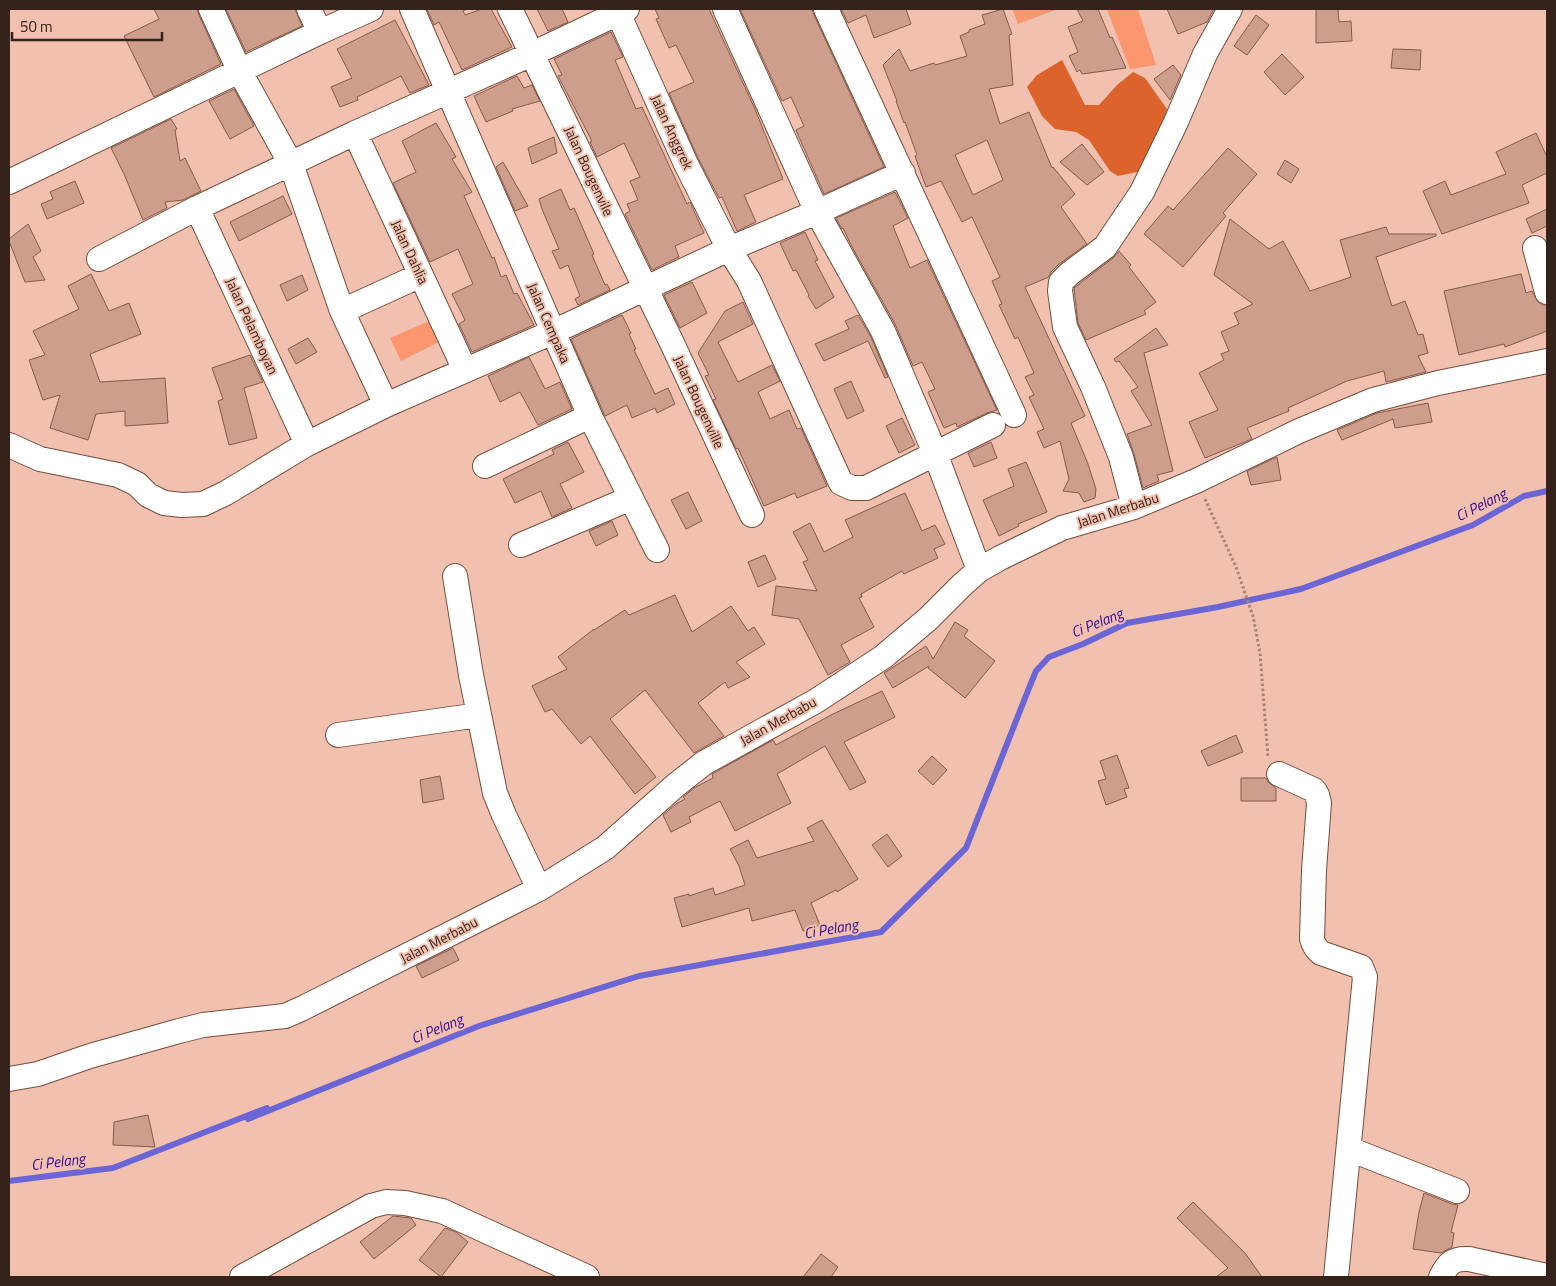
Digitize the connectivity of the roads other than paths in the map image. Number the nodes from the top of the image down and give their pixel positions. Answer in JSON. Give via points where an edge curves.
{"nodes":[{"id":1,"x":211,"y":9,"type":"edge"},
{"id":2,"x":309,"y":9,"type":"edge"},
{"id":3,"x":372,"y":9,"type":"edge"},
{"id":4,"x":412,"y":9,"type":"edge"},
{"id":5,"x":510,"y":9,"type":"edge"},
{"id":6,"x":725,"y":9,"type":"edge"},
{"id":7,"x":826,"y":9,"type":"edge"},
{"id":8,"x":1230,"y":9,"type":"edge"},
{"id":9,"x":622,"y":11,"type":"edge"},
{"id":10,"x":320,"y":32,"type":"junction"},
{"id":11,"x":532,"y":54,"type":"junction"},
{"id":12,"x":240,"y":72,"type":"junction"},
{"id":13,"x":448,"y":92,"type":"junction"},
{"id":14,"x":354,"y":133,"type":"junction"},
{"id":15,"x":291,"y":164,"type":"junction"},
{"id":16,"x":903,"y":173,"type":"junction"},
{"id":17,"x":9,"y":182,"type":"edge"},
{"id":18,"x":197,"y":208,"type":"junction"},
{"id":19,"x":818,"y":212,"type":"junction"},
{"id":20,"x":1535,"y":248,"type":"dead end"},
{"id":21,"x":730,"y":249,"type":"junction"},
{"id":22,"x":99,"y":259,"type":"dead end"},
{"id":23,"x":421,"y":275,"type":"junction"},
{"id":24,"x":644,"y":289,"type":"junction"},
{"id":25,"x":1547,"y":292,"type":"edge"},
{"id":26,"x":342,"y":311,"type":"junction"},
{"id":27,"x":553,"y":332,"type":"junction"},
{"id":28,"x":1547,"y":362,"type":"edge"},
{"id":29,"x":466,"y":370,"type":"junction"},
{"id":30,"x":386,"y":405,"type":"junction"},
{"id":31,"x":1014,"y":414,"type":"dead end"},
{"id":32,"x":590,"y":416,"type":"junction"},
{"id":33,"x":993,"y":425,"type":"dead end"},
{"id":34,"x":307,"y":444,"type":"junction"},
{"id":35,"x":9,"y":445,"type":"edge"},
{"id":36,"x":935,"y":453,"type":"junction"},
{"id":37,"x":485,"y":466,"type":"dead end"},
{"id":38,"x":631,"y":498,"type":"junction"},
{"id":39,"x":1134,"y":507,"type":"junction"},
{"id":40,"x":752,"y":515,"type":"dead end"},
{"id":41,"x":521,"y":545,"type":"dead end"},
{"id":42,"x":657,"y":550,"type":"dead end"},
{"id":43,"x":979,"y":570,"type":"junction"},
{"id":44,"x":454,"y":576,"type":"dead end"},
{"id":45,"x":479,"y":715,"type":"junction"},
{"id":46,"x":338,"y":735,"type":"dead end"},
{"id":47,"x":1279,"y":774,"type":"road end"},
{"id":48,"x":540,"y":889,"type":"junction"},
{"id":49,"x":9,"y":1068,"type":"edge"},
{"id":50,"x":38,"y":1074,"type":"junction"},
{"id":51,"x":9,"y":1079,"type":"edge"},
{"id":52,"x":1349,"y":1148,"type":"junction"},
{"id":53,"x":1457,"y":1191,"type":"dead end"},
{"id":54,"x":1547,"y":1276,"type":"edge"},
{"id":55,"x":242,"y":1277,"type":"edge"},
{"id":56,"x":587,"y":1277,"type":"edge"},
{"id":57,"x":1336,"y":1277,"type":"edge"},
{"id":58,"x":1441,"y":1277,"type":"edge"}],
"edges":[{"from":1,"to":12,"type":"street"},
{"from":2,"to":10,"type":"street"},
{"from":3,"to":10,"type":"street"},
{"from":4,"to":13,"type":"street","name":"Jalan Cempaka"},
{"from":5,"to":11,"type":"street","name":"Jalan Bougenvile"},
{"from":6,"to":19,"type":"street"},
{"from":7,"to":16,"type":"street"},
{"from":8,"to":39,"type":"street","via":[[1205,54],[1142,192],[1105,247],[1061,282],[1065,326],[1117,448]]},
{"from":9,"to":11,"type":"street"},
{"from":9,"to":21,"type":"street","name":"Jalan Anggrek","via":[[686,164]]},
{"from":10,"to":12,"type":"street"},
{"from":11,"to":13,"type":"street"},
{"from":11,"to":24,"type":"street","name":"Jalan Bougenvile"},
{"from":12,"to":15,"type":"street"},
{"from":12,"to":17,"type":"street"},
{"from":13,"to":14,"type":"street"},
{"from":13,"to":27,"type":"street","name":"Jalan Cempaka"},
{"from":14,"to":15,"type":"street"},
{"from":14,"to":23,"type":"street","name":"Jalan Dahlia"},
{"from":15,"to":18,"type":"street"},
{"from":15,"to":26,"type":"street"},
{"from":16,"to":19,"type":"street"},
{"from":16,"to":31,"type":"street"},
{"from":18,"to":22,"type":"street"},
{"from":18,"to":34,"type":"street","name":"Jalan Pelamboyan"},
{"from":19,"to":21,"type":"street"},
{"from":19,"to":36,"type":"street","via":[[883,331]]},
{"from":20,"to":25,"type":"street"},
{"from":21,"to":24,"type":"street"},
{"from":21,"to":36,"type":"street","name":"Jalan Anggrek","via":[[749,281],[842,483],[852,488],[866,488]]},
{"from":23,"to":26,"type":"street"},
{"from":23,"to":29,"type":"street","name":"Jalan Dahlia"},
{"from":24,"to":27,"type":"street"},
{"from":24,"to":40,"type":"street","name":"Jalan Bougenville"},
{"from":26,"to":30,"type":"street"},
{"from":27,"to":29,"type":"street"},
{"from":27,"to":32,"type":"street","name":"Jalan Cempaka"},
{"from":28,"to":39,"type":"street","name":"Jalan Merbabu","via":[[1438,383],[1373,400]]},
{"from":29,"to":30,"type":"street"},
{"from":30,"to":34,"type":"street"},
{"from":32,"to":37,"type":"street"},
{"from":32,"to":38,"type":"street","name":"Jalan Cempaka"},
{"from":33,"to":36,"type":"street"},
{"from":34,"to":35,"type":"street","via":[[203,504],[164,503],[118,474],[40,458]]},
{"from":36,"to":43,"type":"street"},
{"from":38,"to":41,"type":"street"},
{"from":38,"to":42,"type":"street","name":"Jalan Cempaka"},
{"from":39,"to":43,"type":"street","name":"Jalan Merbabu","via":[[1062,528]]},
{"from":43,"to":48,"type":"street","name":"Jalan Merbabu","via":[[884,657],[816,701],[704,764],[605,848]]},
{"from":44,"to":45,"type":"street"},
{"from":45,"to":46,"type":"street"},
{"from":45,"to":48,"type":"street","via":[[495,793]]},
{"from":47,"to":52,"type":"street","via":[[1314,790],[1319,803],[1314,870],[1314,945],[1321,953],[1361,967],[1365,978]]},
{"from":48,"to":50,"type":"street","name":"Jalan Merbabu","via":[[285,1016],[203,1025]]},
{"from":49,"to":50,"type":"street"},
{"from":50,"to":51,"type":"street","name":"Jalan Merbabu"},
{"from":52,"to":53,"type":"street"},
{"from":52,"to":57,"type":"street"},
{"from":54,"to":58,"type":"street","via":[[1458,1258],[1451,1262]]},
{"from":55,"to":56,"type":"street","via":[[371,1206],[386,1202],[442,1211]]}]}
